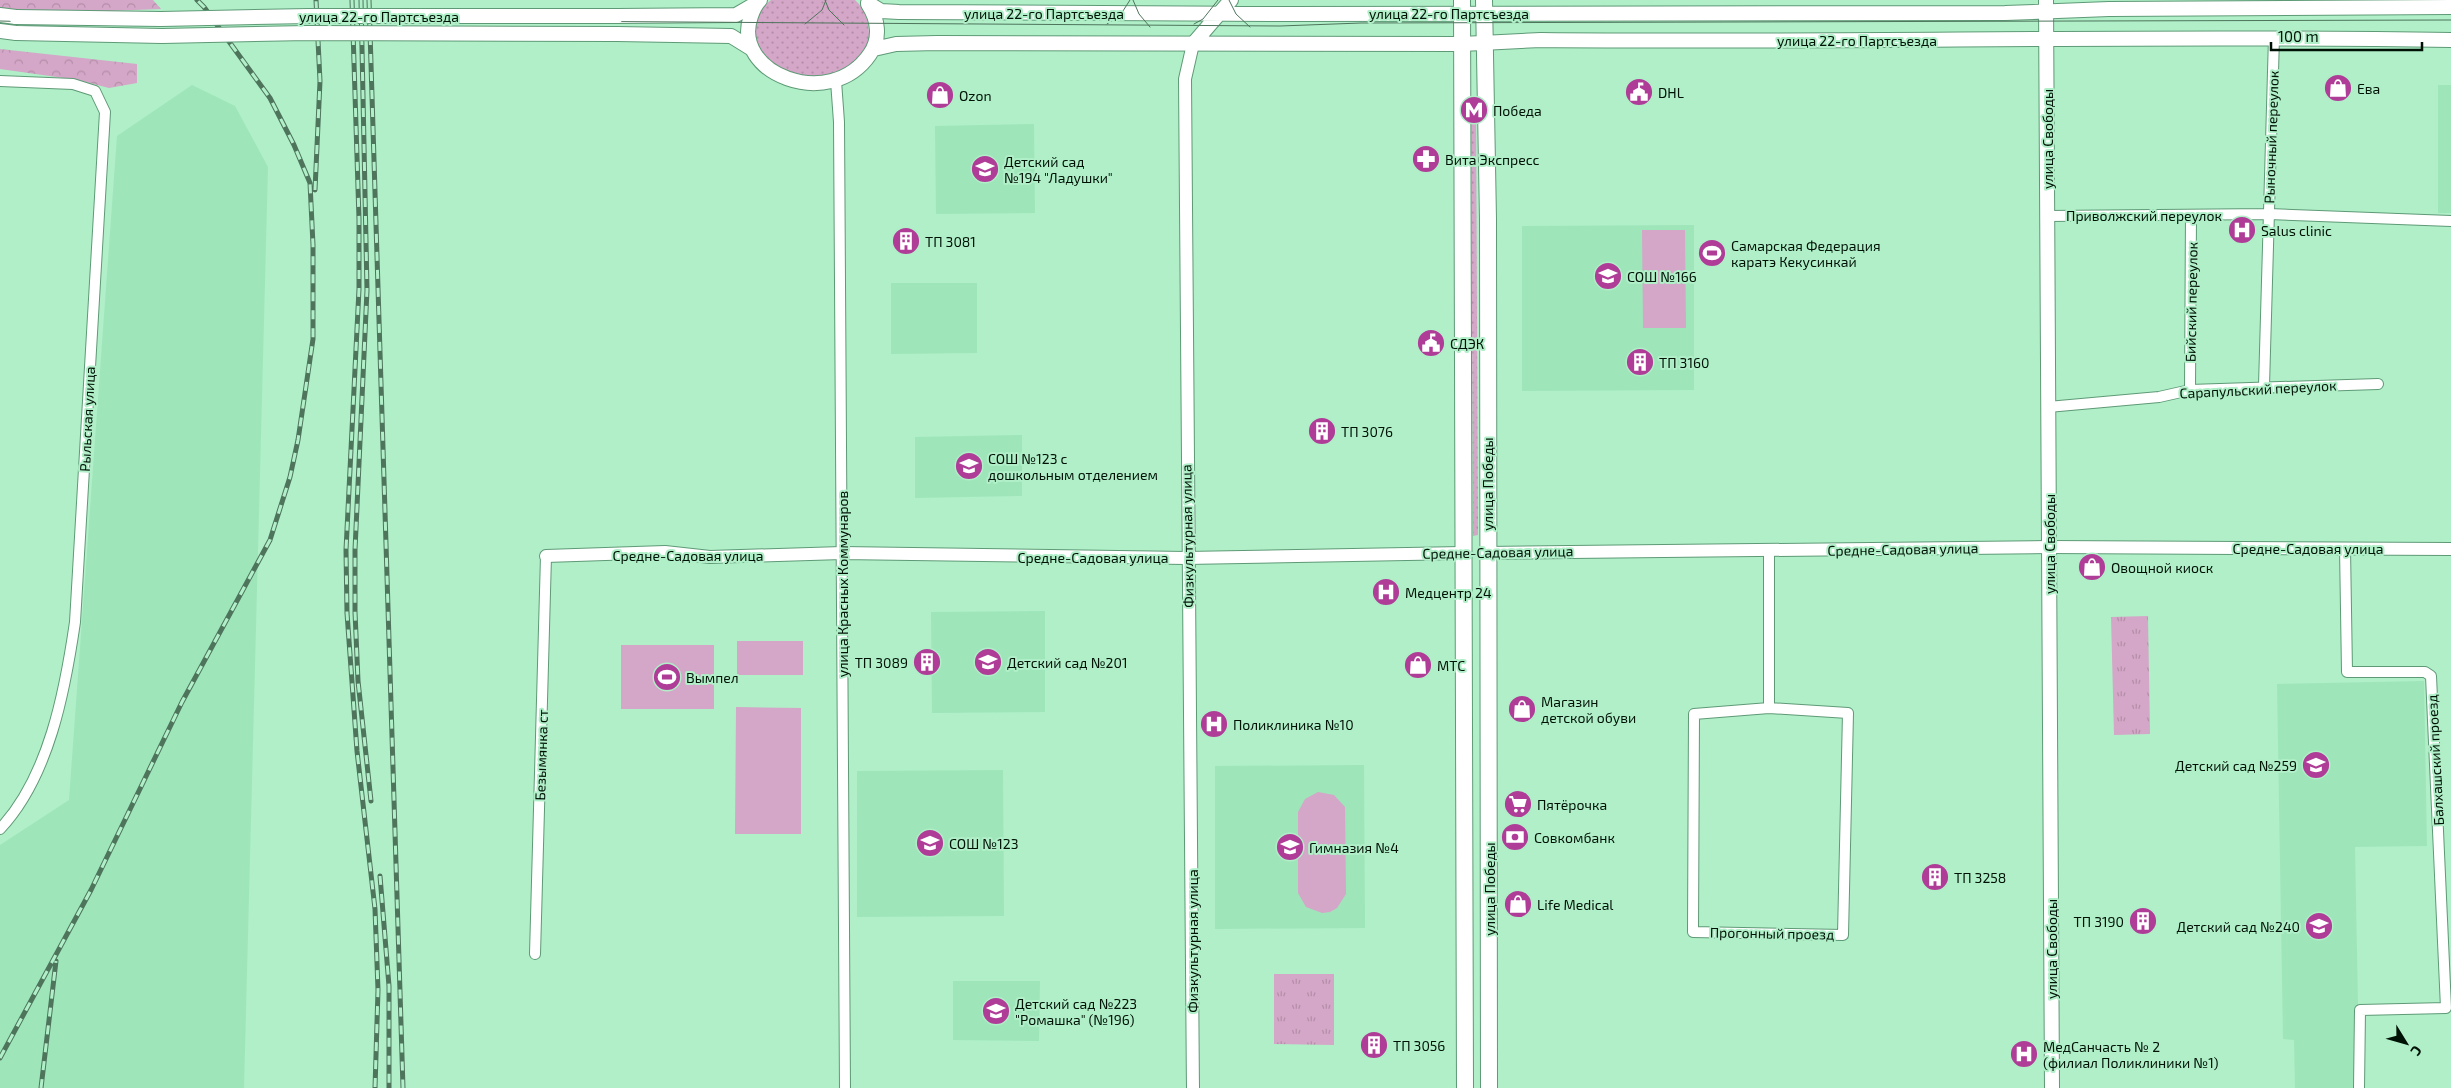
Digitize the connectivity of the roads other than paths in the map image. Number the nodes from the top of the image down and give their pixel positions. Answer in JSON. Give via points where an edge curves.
{"nodes":[{"id":1,"x":1231,"y":0,"type":"edge"},
{"id":2,"x":758,"y":2,"type":"edge"},
{"id":3,"x":866,"y":2,"type":"edge"},
{"id":4,"x":2046,"y":6,"type":"edge"},
{"id":5,"x":1462,"y":7,"type":"edge"},
{"id":6,"x":1484,"y":7,"type":"edge"},
{"id":7,"x":2451,"y":7,"type":"edge"},
{"id":8,"x":1220,"y":13,"type":"junction"},
{"id":9,"x":0,"y":15,"type":"edge"},
{"id":10,"x":0,"y":31,"type":"edge"},
{"id":11,"x":2274,"y":37,"type":"junction"},
{"id":12,"x":2046,"y":40,"type":"junction"},
{"id":13,"x":2451,"y":40,"type":"edge"},
{"id":14,"x":1484,"y":43,"type":"junction"},
{"id":15,"x":1193,"y":44,"type":"junction"},
{"id":16,"x":1462,"y":44,"type":"junction"},
{"id":17,"x":752,"y":49,"type":"junction"},
{"id":18,"x":874,"y":49,"type":"junction"},
{"id":19,"x":0,"y":81,"type":"edge"},
{"id":20,"x":836,"y":81,"type":"junction"},
{"id":21,"x":1486,"y":105,"type":"junction"},
{"id":22,"x":1462,"y":106,"type":"junction"},
{"id":23,"x":2269,"y":214,"type":"junction"},
{"id":24,"x":2192,"y":215,"type":"junction"},
{"id":25,"x":2047,"y":216,"type":"junction"},
{"id":26,"x":2451,"y":221,"type":"edge"},
{"id":27,"x":2378,"y":384,"type":"dead end"},
{"id":28,"x":2264,"y":386,"type":"junction"},
{"id":29,"x":2190,"y":390,"type":"junction"},
{"id":30,"x":2048,"y":407,"type":"junction"},
{"id":31,"x":2049,"y":547,"type":"junction"},
{"id":32,"x":2345,"y":548,"type":"junction"},
{"id":33,"x":2451,"y":548,"type":"edge"},
{"id":34,"x":1770,"y":551,"type":"junction"},
{"id":35,"x":1487,"y":552,"type":"junction"},
{"id":36,"x":842,"y":553,"type":"junction"},
{"id":37,"x":1462,"y":553,"type":"junction"},
{"id":38,"x":546,"y":556,"type":"joint"},
{"id":39,"x":1186,"y":558,"type":"junction"},
{"id":40,"x":1770,"y":708,"type":"junction"},
{"id":41,"x":0,"y":829,"type":"edge"},
{"id":42,"x":535,"y":954,"type":"dead end"},
{"id":43,"x":845,"y":1088,"type":"edge"},
{"id":44,"x":1193,"y":1088,"type":"edge"},
{"id":45,"x":1465,"y":1088,"type":"edge"},
{"id":46,"x":1489,"y":1088,"type":"edge"},
{"id":47,"x":2052,"y":1088,"type":"edge"},
{"id":48,"x":2360,"y":1088,"type":"edge"}],
"edges":[{"from":1,"to":8,"type":"main road","name":"Физкультурная улица"},
{"from":2,"to":9,"type":"main road","name":"улица 22-го Партсъезда","bridge":true,"via":[[736,15],[161,19]]},
{"from":2,"to":17,"type":"main road","via":[[747,28]]},
{"from":3,"to":8,"type":"main road","name":"улица 22-го Партсъезда","via":[[881,11],[899,12]]},
{"from":3,"to":18,"type":"main road","via":[[877,25]]},
{"from":4,"to":6,"type":"main road","name":"улица 22-го Партсъезда"},
{"from":4,"to":7,"type":"main road","name":"улица 22-го Партсъезда"},
{"from":4,"to":12,"type":"main road","name":"улица Свободы"},
{"from":5,"to":6,"type":"main road","name":"улица 22-го Партсъезда"},
{"from":5,"to":8,"type":"main road","name":"улица 22-го Партсъезда"},
{"from":5,"to":16,"type":"main road","name":"улица Победы"},
{"from":6,"to":14,"type":"main road","name":"улица Победы"},
{"from":8,"to":15,"type":"main road","name":"Физкультурная улица"},
{"from":10,"to":17,"type":"main road","name":"улица 22-го Партсъезда","bridge":true,"via":[[162,36],[308,33],[731,36]]},
{"from":11,"to":12,"type":"main road","name":"улица 22-го Партсъезда"},
{"from":11,"to":13,"type":"main road","name":"улица 22-го Партсъезда"},
{"from":11,"to":23,"type":"street","name":"Рыночный переулок"},
{"from":12,"to":14,"type":"main road","name":"улица 22-го Партсъезда","via":[[1541,40]]},
{"from":12,"to":25,"type":"main road","name":"улица Свободы"},
{"from":14,"to":16,"type":"main road","name":"улица 22-го Партсъезда"},
{"from":14,"to":21,"type":"main road","name":"улица Победы"},
{"from":15,"to":16,"type":"main road","name":"улица 22-го Партсъезда"},
{"from":15,"to":18,"type":"main road","name":"улица 22-го Партсъезда","via":[[937,43],[896,44]]},
{"from":15,"to":39,"type":"street","name":"Физкультурная улица","via":[[1185,79]]},
{"from":16,"to":22,"type":"main road","name":"улица Победы"},
{"from":17,"to":20,"type":"main road","name":"улица 22-го Партсъезда","via":[[758,58],[788,79],[806,84]]},
{"from":18,"to":20,"type":"main road","via":[[859,68]]},
{"from":19,"to":41,"type":"street","name":"Рыльская улица","via":[[72,84],[95,91],[105,112],[75,622],[47,750],[23,802]]},
{"from":20,"to":36,"type":"street","name":"улица Красных Коммунаров"},
{"from":21,"to":22,"type":"main road","via":[[1480,93],[1475,92],[1469,93]]},
{"from":21,"to":35,"type":"main road","name":"улица Победы"},
{"from":22,"to":37,"type":"main road","name":"улица Победы"},
{"from":23,"to":24,"type":"street","name":"Приволжский переулок"},
{"from":23,"to":26,"type":"street","name":"Приволжский переулок"},
{"from":23,"to":28,"type":"street","name":"Рыночный переулок"},
{"from":24,"to":25,"type":"street","name":"Приволжский переулок"},
{"from":24,"to":29,"type":"street","name":"Бийский переулок"},
{"from":25,"to":30,"type":"main road","name":"улица Свободы"},
{"from":27,"to":28,"type":"street","name":"Сарапульский переулок"},
{"from":28,"to":29,"type":"street","name":"Сарапульский переулок"},
{"from":29,"to":30,"type":"street","name":"Сарапульский переулок","via":[[2159,397]]},
{"from":30,"to":31,"type":"main road","name":"улица Свободы"},
{"from":31,"to":32,"type":"street","name":"Средне-Садовая улица"},
{"from":31,"to":34,"type":"street","name":"Средне-Садовая улица"},
{"from":31,"to":47,"type":"main road","name":"улица Свободы"},
{"from":32,"to":33,"type":"street","name":"Средне-Садовая улица"},
{"from":32,"to":48,"type":"street","name":"Балхашский проезд","via":[[2347,672],[2425,672],[2431,676],[2446,1008],[2360,1010]]},
{"from":34,"to":35,"type":"street","name":"Средне-Садовая улица"},
{"from":34,"to":40,"type":"street"},
{"from":35,"to":37,"type":"main road","name":"Средне-Садовая улица"},
{"from":35,"to":46,"type":"main road","name":"улица Победы"},
{"from":36,"to":38,"type":"street","name":"Средне-Садовая улица","via":[[710,556],[665,552]]},
{"from":36,"to":39,"type":"street","name":"Средне-Садовая улица"},
{"from":36,"to":43,"type":"street","name":"улица Красных Коммунаров"},
{"from":37,"to":39,"type":"street","name":"Средне-Садовая улица"},
{"from":37,"to":45,"type":"main road","name":"улица Победы"},
{"from":38,"to":42,"type":"street","name":"Безымянка ст"},
{"from":39,"to":44,"type":"street","name":"Физкультурная улица"},
{"from":40,"to":40,"type":"street","name":"Прогонный проезд","via":[[1848,713],[1843,935],[1693,932],[1694,714]]}]}
